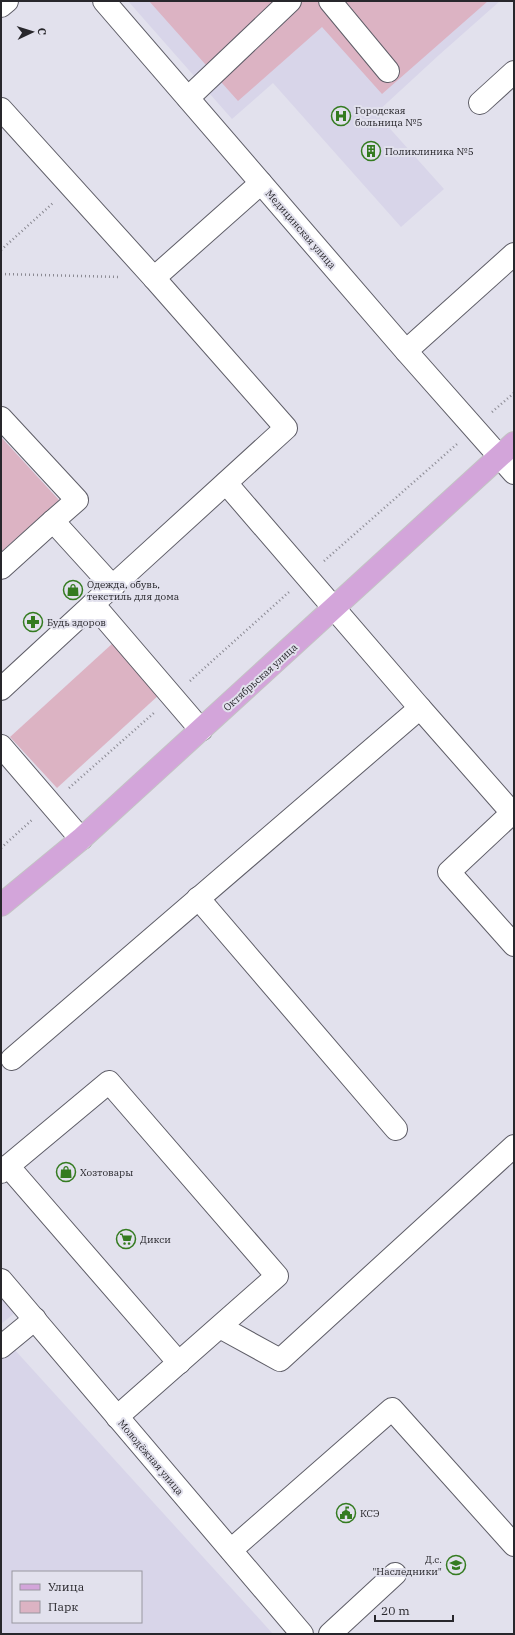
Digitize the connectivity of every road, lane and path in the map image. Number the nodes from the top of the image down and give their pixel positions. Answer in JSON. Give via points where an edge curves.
{"nodes":[{"id":1,"x":7,"y":1,"type":"edge"},
{"id":2,"x":104,"y":1,"type":"edge"},
{"id":3,"x":290,"y":1,"type":"edge"},
{"id":4,"x":330,"y":1,"type":"edge"},
{"id":5,"x":1,"y":6,"type":"edge"},
{"id":6,"x":388,"y":72,"type":"dead end"},
{"id":7,"x":514,"y":72,"type":"edge"},
{"id":8,"x":188,"y":98,"type":"junction"},
{"id":9,"x":480,"y":103,"type":"dead end"},
{"id":10,"x":1,"y":109,"type":"edge"},
{"id":11,"x":261,"y":183,"type":"junction"},
{"id":12,"x":71,"y":187,"type":"junction"},
{"id":13,"x":1,"y":250,"type":"edge"},
{"id":14,"x":514,"y":254,"type":"edge"},
{"id":15,"x":1,"y":274,"type":"edge"},
{"id":16,"x":154,"y":278,"type":"junction"},
{"id":17,"x":406,"y":351,"type":"junction"},
{"id":18,"x":514,"y":393,"type":"edge"},
{"id":19,"x":1,"y":418,"type":"edge"},
{"id":20,"x":474,"y":428,"type":"junction"},
{"id":21,"x":507,"y":450,"type":"edge"},
{"id":22,"x":514,"y":473,"type":"edge"},
{"id":23,"x":226,"y":483,"type":"junction"},
{"id":24,"x":53,"y":522,"type":"junction"},
{"id":25,"x":1,"y":568,"type":"edge"},
{"id":26,"x":308,"y":576,"type":"junction"},
{"id":27,"x":113,"y":587,"type":"junction"},
{"id":28,"x":93,"y":604,"type":"junction"},
{"id":29,"x":336,"y":608,"type":"junction"},
{"id":30,"x":1,"y":689,"type":"edge"},
{"id":31,"x":172,"y":697,"type":"junction"},
{"id":32,"x":420,"y":708,"type":"junction"},
{"id":33,"x":201,"y":730,"type":"junction"},
{"id":34,"x":1,"y":746,"type":"edge"},
{"id":35,"x":51,"y":804,"type":"junction"},
{"id":36,"x":513,"y":814,"type":"edge"},
{"id":37,"x":81,"y":839,"type":"junction"},
{"id":38,"x":1,"y":848,"type":"edge"},
{"id":39,"x":198,"y":898,"type":"junction"},
{"id":40,"x":1,"y":905,"type":"edge"},
{"id":41,"x":514,"y":945,"type":"edge"},
{"id":42,"x":12,"y":1059,"type":"dead end"},
{"id":43,"x":396,"y":1129,"type":"dead end"},
{"id":44,"x":514,"y":1146,"type":"edge"},
{"id":45,"x":4,"y":1169,"type":"edge"},
{"id":46,"x":1,"y":1280,"type":"edge"},
{"id":47,"x":34,"y":1320,"type":"junction"},
{"id":48,"x":220,"y":1327,"type":"junction"},
{"id":49,"x":1,"y":1347,"type":"edge"},
{"id":50,"x":179,"y":1363,"type":"junction"},
{"id":51,"x":118,"y":1417,"type":"junction"},
{"id":52,"x":514,"y":1545,"type":"edge"},
{"id":53,"x":231,"y":1550,"type":"junction"},
{"id":54,"x":395,"y":1574,"type":"dead end"},
{"id":55,"x":302,"y":1634,"type":"edge"},
{"id":56,"x":330,"y":1634,"type":"edge"}],
"edges":[{"from":1,"to":5,"type":"street"},
{"from":2,"to":8,"type":"street","name":"Медицинская улица"},
{"from":3,"to":8,"type":"street"},
{"from":4,"to":6,"type":"street"},
{"from":7,"to":9,"type":"street"},
{"from":8,"to":11,"type":"street","name":"Медицинская улица"},
{"from":10,"to":12,"type":"street"},
{"from":11,"to":16,"type":"street"},
{"from":11,"to":17,"type":"street","name":"Медицинская улица"},
{"from":12,"to":13,"type":"path"},
{"from":12,"to":16,"type":"street"},
{"from":14,"to":17,"type":"street"},
{"from":15,"to":16,"type":"path"},
{"from":16,"to":23,"type":"street","via":[[286,428]]},
{"from":17,"to":20,"type":"street","name":"Медицинская улица"},
{"from":18,"to":20,"type":"path"},
{"from":19,"to":24,"type":"street","via":[[77,500]]},
{"from":20,"to":21,"type":"street","name":"Медицинская улица"},
{"from":20,"to":26,"type":"path"},
{"from":21,"to":22,"type":"street","name":"Медицинская улица"},
{"from":21,"to":29,"type":"main road","name":"Октябрьская улица"},
{"from":23,"to":26,"type":"street"},
{"from":23,"to":27,"type":"street"},
{"from":24,"to":25,"type":"street"},
{"from":24,"to":27,"type":"street"},
{"from":26,"to":29,"type":"street"},
{"from":26,"to":31,"type":"path"},
{"from":27,"to":28,"type":"street"},
{"from":28,"to":30,"type":"street"},
{"from":28,"to":31,"type":"street"},
{"from":29,"to":32,"type":"street"},
{"from":29,"to":33,"type":"main road","name":"Октябрьская улица"},
{"from":31,"to":33,"type":"street"},
{"from":31,"to":35,"type":"path"},
{"from":32,"to":36,"type":"street"},
{"from":32,"to":39,"type":"street"},
{"from":33,"to":37,"type":"main road","name":"Октябрьская улица"},
{"from":34,"to":35,"type":"street"},
{"from":35,"to":37,"type":"street"},
{"from":35,"to":38,"type":"path"},
{"from":36,"to":41,"type":"street","via":[[449,872]]},
{"from":37,"to":40,"type":"main road","name":"Октябрьская улица"},
{"from":39,"to":42,"type":"street"},
{"from":39,"to":43,"type":"street"},
{"from":44,"to":48,"type":"street","via":[[280,1360]]},
{"from":45,"to":48,"type":"street","via":[[109,1082],[277,1276]]},
{"from":45,"to":50,"type":"street"},
{"from":46,"to":47,"type":"street","name":"Молодёжная улица"},
{"from":47,"to":49,"type":"street"},
{"from":47,"to":51,"type":"street","name":"Молодёжная улица"},
{"from":48,"to":50,"type":"street"},
{"from":50,"to":51,"type":"street"},
{"from":51,"to":53,"type":"street","name":"Молодёжная улица"},
{"from":52,"to":53,"type":"street","via":[[392,1409]]},
{"from":53,"to":55,"type":"street","name":"Молодёжная улица"},
{"from":54,"to":56,"type":"street"}]}
